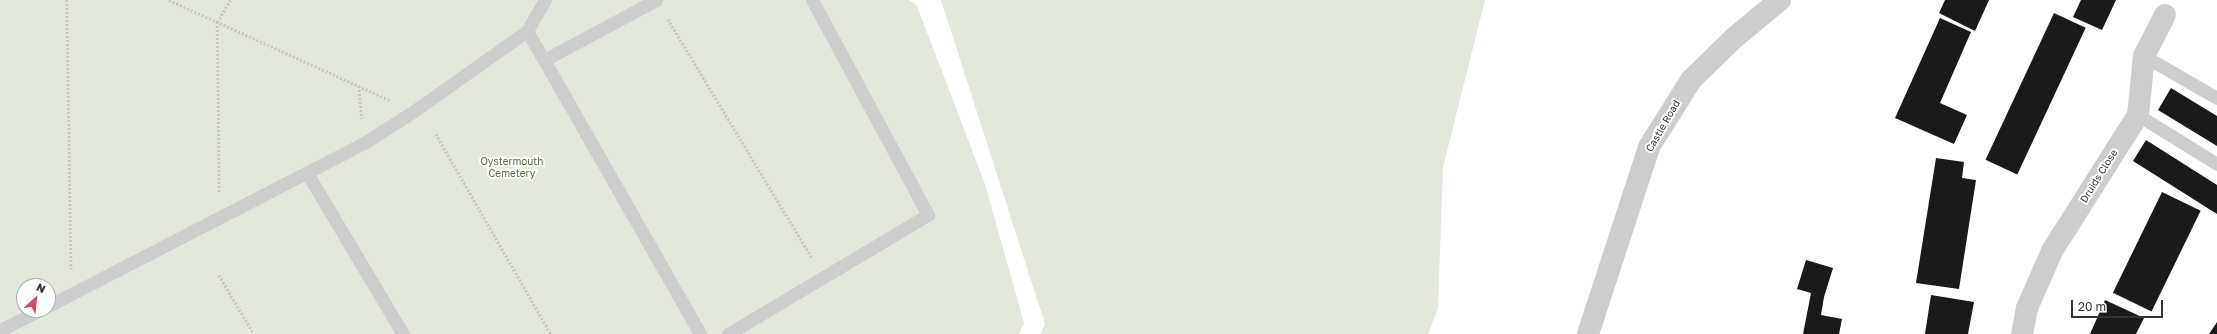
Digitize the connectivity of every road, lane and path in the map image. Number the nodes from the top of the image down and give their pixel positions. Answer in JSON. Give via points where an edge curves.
{"nodes":[{"id":1,"x":67,"y":0,"type":"edge"},
{"id":2,"x":169,"y":0,"type":"edge"},
{"id":3,"x":230,"y":0,"type":"edge"},
{"id":4,"x":545,"y":0,"type":"edge"},
{"id":5,"x":656,"y":0,"type":"edge"},
{"id":6,"x":812,"y":0,"type":"edge"},
{"id":7,"x":1780,"y":0,"type":"edge"},
{"id":8,"x":664,"y":14,"type":"dead end"},
{"id":9,"x":2165,"y":15,"type":"dead end"},
{"id":10,"x":217,"y":22,"type":"junction"},
{"id":11,"x":527,"y":31,"type":"junction"},
{"id":12,"x":2144,"y":56,"type":"junction"},
{"id":13,"x":544,"y":60,"type":"junction"},
{"id":14,"x":359,"y":86,"type":"junction"},
{"id":15,"x":2217,"y":98,"type":"edge"},
{"id":16,"x":414,"y":111,"type":"junction"},
{"id":17,"x":2138,"y":115,"type":"junction"},
{"id":18,"x":436,"y":134,"type":"dead end"},
{"id":19,"x":364,"y":143,"type":"junction"},
{"id":20,"x":2217,"y":164,"type":"edge"},
{"id":21,"x":306,"y":173,"type":"junction"},
{"id":22,"x":219,"y":219,"type":"junction"},
{"id":23,"x":218,"y":274,"type":"dead end"},
{"id":24,"x":824,"y":277,"type":"junction"},
{"id":25,"x":71,"y":294,"type":"junction"},
{"id":26,"x":56,"y":302,"type":"edge"},
{"id":27,"x":24,"y":318,"type":"edge"},
{"id":28,"x":0,"y":330,"type":"edge"},
{"id":29,"x":254,"y":334,"type":"edge"},
{"id":30,"x":403,"y":334,"type":"edge"},
{"id":31,"x":551,"y":334,"type":"edge"},
{"id":32,"x":700,"y":334,"type":"edge"},
{"id":33,"x":728,"y":334,"type":"edge"},
{"id":34,"x":1588,"y":334,"type":"edge"},
{"id":35,"x":2022,"y":334,"type":"edge"}],
"edges":[{"from":1,"to":25,"type":"path"},
{"from":2,"to":10,"type":"path"},
{"from":3,"to":10,"type":"path"},
{"from":4,"to":11,"type":"lane"},
{"from":5,"to":13,"type":"lane"},
{"from":6,"to":24,"type":"lane","via":[[928,214]]},
{"from":7,"to":34,"type":"street","name":"Castle Road","via":[[1734,38],[1691,80],[1649,147]]},
{"from":8,"to":24,"type":"path"},
{"from":9,"to":12,"type":"street","name":"Druids Close"},
{"from":10,"to":14,"type":"path"},
{"from":10,"to":22,"type":"path"},
{"from":11,"to":13,"type":"lane"},
{"from":11,"to":16,"type":"lane"},
{"from":12,"to":15,"type":"lane"},
{"from":12,"to":17,"type":"street","name":"Druids Close"},
{"from":13,"to":32,"type":"lane"},
{"from":14,"to":16,"type":"path"},
{"from":14,"to":19,"type":"path"},
{"from":16,"to":19,"type":"lane"},
{"from":17,"to":20,"type":"lane"},
{"from":17,"to":35,"type":"street","name":"Druids Close","via":[[2052,251],[2027,308]]},
{"from":18,"to":31,"type":"path"},
{"from":19,"to":21,"type":"lane"},
{"from":21,"to":22,"type":"lane"},
{"from":21,"to":30,"type":"lane"},
{"from":22,"to":25,"type":"lane"},
{"from":23,"to":29,"type":"path"},
{"from":24,"to":33,"type":"lane"},
{"from":25,"to":26,"type":"lane"},
{"from":27,"to":28,"type":"lane"}]}
